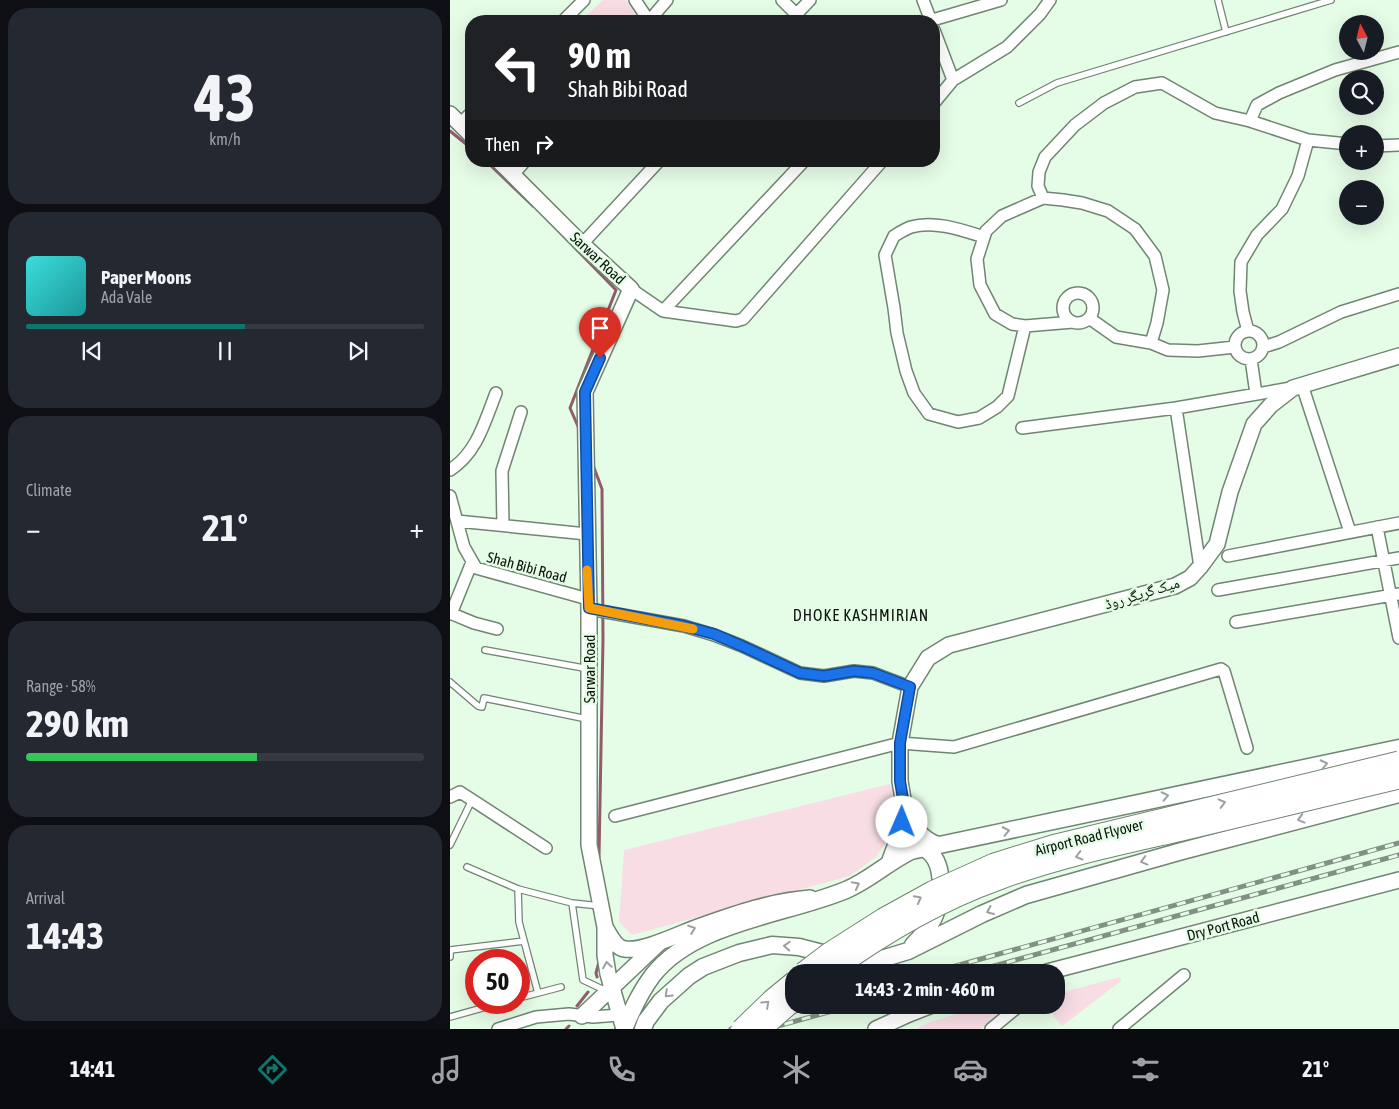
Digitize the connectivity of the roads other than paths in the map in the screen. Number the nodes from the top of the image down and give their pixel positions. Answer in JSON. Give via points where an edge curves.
{"nodes":[{"id":1,"x":584,"y":0,"type":"edge"},
{"id":2,"x":635,"y":0,"type":"edge"},
{"id":3,"x":668,"y":0,"type":"edge"},
{"id":4,"x":782,"y":0,"type":"edge"},
{"id":5,"x":810,"y":0,"type":"edge"},
{"id":6,"x":923,"y":0,"type":"edge"},
{"id":7,"x":1001,"y":0,"type":"edge"},
{"id":8,"x":1050,"y":0,"type":"edge"},
{"id":9,"x":1218,"y":0,"type":"edge"},
{"id":10,"x":1331,"y":0,"type":"edge"},
{"id":11,"x":569,"y":15,"type":"edge"},
{"id":12,"x":645,"y":15,"type":"edge"},
{"id":13,"x":654,"y":15,"type":"edge"},
{"id":14,"x":791,"y":15,"type":"edge"},
{"id":15,"x":796,"y":15,"type":"edge"},
{"id":16,"x":928,"y":15,"type":"edge"},
{"id":17,"x":940,"y":20,"type":"edge"},
{"id":18,"x":1226,"y":32,"type":"junction"},
{"id":19,"x":940,"y":46,"type":"edge"},
{"id":20,"x":1399,"y":52,"type":"edge"},
{"id":21,"x":953,"y":80,"type":"junction"},
{"id":22,"x":940,"y":96,"type":"edge"},
{"id":23,"x":1019,"y":103,"type":"dead end"},
{"id":24,"x":455,"y":119,"type":"edge"},
{"id":25,"x":1250,"y":121,"type":"junction"},
{"id":26,"x":465,"y":128,"type":"edge"},
{"id":27,"x":1308,"y":140,"type":"junction"},
{"id":28,"x":1339,"y":143,"type":"edge"},
{"id":29,"x":1399,"y":145,"type":"edge"},
{"id":30,"x":1384,"y":146,"type":"edge"},
{"id":31,"x":505,"y":167,"type":"edge"},
{"id":32,"x":520,"y":167,"type":"edge"},
{"id":33,"x":654,"y":167,"type":"edge"},
{"id":34,"x":794,"y":167,"type":"edge"},
{"id":35,"x":877,"y":167,"type":"edge"},
{"id":36,"x":513,"y":175,"type":"junction"},
{"id":37,"x":1044,"y":198,"type":"junction"},
{"id":38,"x":984,"y":236,"type":"junction"},
{"id":39,"x":582,"y":244,"type":"junction"},
{"id":40,"x":631,"y":288,"type":"junction"},
{"id":41,"x":1399,"y":294,"type":"edge"},
{"id":42,"x":663,"y":311,"type":"junction"},
{"id":43,"x":1089,"y":318,"type":"junction"},
{"id":44,"x":1073,"y":322,"type":"junction"},
{"id":45,"x":1025,"y":326,"type":"junction"},
{"id":46,"x":1248,"y":331,"type":"junction"},
{"id":47,"x":1151,"y":343,"type":"junction"},
{"id":48,"x":1263,"y":346,"type":"junction"},
{"id":49,"x":1235,"y":347,"type":"junction"},
{"id":50,"x":1399,"y":356,"type":"edge"},
{"id":51,"x":1251,"y":359,"type":"junction"},
{"id":52,"x":1297,"y":386,"type":"junction"},
{"id":53,"x":496,"y":393,"type":"dead end"},
{"id":54,"x":1256,"y":394,"type":"junction"},
{"id":55,"x":1176,"y":408,"type":"junction"},
{"id":56,"x":520,"y":412,"type":"dead end"},
{"id":57,"x":1022,"y":428,"type":"dead end"},
{"id":58,"x":450,"y":470,"type":"edge"},
{"id":59,"x":450,"y":496,"type":"edge"},
{"id":60,"x":1399,"y":523,"type":"edge"},
{"id":61,"x":455,"y":525,"type":"edge"},
{"id":62,"x":503,"y":525,"type":"junction"},
{"id":63,"x":1377,"y":527,"type":"junction"},
{"id":64,"x":1350,"y":532,"type":"junction"},
{"id":65,"x":587,"y":534,"type":"junction"},
{"id":66,"x":1228,"y":556,"type":"dead end"},
{"id":67,"x":1399,"y":558,"type":"edge"},
{"id":68,"x":1384,"y":561,"type":"junction"},
{"id":69,"x":472,"y":562,"type":"junction"},
{"id":70,"x":1200,"y":567,"type":"junction"},
{"id":71,"x":1218,"y":590,"type":"dead end"},
{"id":72,"x":1395,"y":594,"type":"edge"},
{"id":73,"x":588,"y":604,"type":"junction"},
{"id":74,"x":451,"y":614,"type":"edge"},
{"id":75,"x":1236,"y":622,"type":"dead end"},
{"id":76,"x":497,"y":629,"type":"dead end"},
{"id":77,"x":1399,"y":638,"type":"edge"},
{"id":78,"x":485,"y":650,"type":"dead end"},
{"id":79,"x":589,"y":669,"type":"junction"},
{"id":80,"x":450,"y":682,"type":"edge"},
{"id":81,"x":910,"y":687,"type":"junction"},
{"id":82,"x":589,"y":720,"type":"junction"},
{"id":83,"x":900,"y":743,"type":"junction"},
{"id":84,"x":1247,"y":748,"type":"dead end"},
{"id":85,"x":1399,"y":748,"type":"edge"},
{"id":86,"x":1399,"y":761,"type":"edge"},
{"id":87,"x":1399,"y":779,"type":"edge"},
{"id":88,"x":1399,"y":794,"type":"edge"},
{"id":89,"x":450,"y":797,"type":"edge"},
{"id":90,"x":472,"y":800,"type":"junction"},
{"id":91,"x":905,"y":811,"type":"junction"},
{"id":92,"x":615,"y":816,"type":"dead end"},
{"id":93,"x":450,"y":845,"type":"edge"},
{"id":94,"x":931,"y":847,"type":"junction"},
{"id":95,"x":546,"y":848,"type":"dead end"},
{"id":96,"x":889,"y":864,"type":"junction"},
{"id":97,"x":467,"y":867,"type":"dead end"},
{"id":98,"x":1399,"y":880,"type":"edge"},
{"id":99,"x":518,"y":889,"type":"junction"},
{"id":100,"x":832,"y":895,"type":"junction"},
{"id":101,"x":572,"y":903,"type":"junction"},
{"id":102,"x":602,"y":907,"type":"junction"},
{"id":103,"x":605,"y":927,"type":"junction"},
{"id":104,"x":662,"y":940,"type":"junction"},
{"id":105,"x":524,"y":941,"type":"junction"},
{"id":106,"x":688,"y":947,"type":"junction"},
{"id":107,"x":908,"y":951,"type":"junction"},
{"id":108,"x":450,"y":957,"type":"edge"},
{"id":109,"x":814,"y":964,"type":"edge"},
{"id":110,"x":842,"y":964,"type":"edge"},
{"id":111,"x":703,"y":967,"type":"junction"},
{"id":112,"x":1065,"y":967,"type":"edge"},
{"id":113,"x":1184,"y":975,"type":"dead end"},
{"id":114,"x":561,"y":987,"type":"dead end"},
{"id":115,"x":785,"y":988,"type":"edge"},
{"id":116,"x":611,"y":989,"type":"junction"},
{"id":117,"x":538,"y":993,"type":"junction"},
{"id":118,"x":530,"y":995,"type":"edge"},
{"id":119,"x":785,"y":1009,"type":"edge"},
{"id":120,"x":465,"y":1013,"type":"edge"},
{"id":121,"x":909,"y":1014,"type":"edge"},
{"id":122,"x":1009,"y":1014,"type":"edge"},
{"id":123,"x":582,"y":1016,"type":"junction"},
{"id":124,"x":450,"y":1017,"type":"edge"},
{"id":125,"x":622,"y":1024,"type":"edge"},
{"id":126,"x":498,"y":1029,"type":"edge"},
{"id":127,"x":642,"y":1029,"type":"edge"},
{"id":128,"x":741,"y":1029,"type":"edge"},
{"id":129,"x":762,"y":1029,"type":"edge"},
{"id":130,"x":876,"y":1029,"type":"edge"},
{"id":131,"x":991,"y":1029,"type":"edge"},
{"id":132,"x":1119,"y":1029,"type":"edge"}],
"edges":[{"from":1,"to":11,"type":"street"},
{"from":2,"to":12,"type":"street"},
{"from":3,"to":13,"type":"street"},
{"from":4,"to":14,"type":"street"},
{"from":5,"to":15,"type":"street"},
{"from":6,"to":16,"type":"street"},
{"from":7,"to":17,"type":"street"},
{"from":8,"to":21,"type":"street","via":[[1006,47]]},
{"from":9,"to":18,"type":"lane"},
{"from":10,"to":18,"type":"lane"},
{"from":18,"to":23,"type":"lane","via":[[1057,83]]},
{"from":19,"to":21,"type":"street"},
{"from":20,"to":25,"type":"street","via":[[1335,70],[1279,93],[1257,105]]},
{"from":21,"to":22,"type":"street"},
{"from":24,"to":26,"type":"street"},
{"from":25,"to":27,"type":"street"},
{"from":25,"to":37,"type":"street","via":[[1215,113],[1162,83],[1135,87],[1104,103],[1075,125],[1045,158],[1038,186]]},
{"from":27,"to":28,"type":"street"},
{"from":27,"to":46,"type":"street","via":[[1298,176],[1282,209],[1257,236],[1240,262],[1242,312]]},
{"from":29,"to":30,"type":"street"},
{"from":31,"to":36,"type":"street","name":"Sarwar Road"},
{"from":32,"to":36,"type":"street"},
{"from":33,"to":39,"type":"street"},
{"from":34,"to":42,"type":"street"},
{"from":35,"to":42,"type":"street","via":[[744,319],[736,321]]},
{"from":36,"to":39,"type":"street","name":"Sarwar Road"},
{"from":37,"to":38,"type":"street","via":[[1002,216]]},
{"from":37,"to":47,"type":"street","via":[[1082,203],[1108,211],[1135,229],[1155,256],[1163,290]]},
{"from":38,"to":45,"type":"street","via":[[977,259],[980,285],[994,314],[1012,324]]},
{"from":38,"to":45,"type":"street","via":[[935,225],[912,227],[894,236],[885,255],[906,371],[914,393],[929,414],[958,422],[979,418],[997,407],[1008,396]]},
{"from":39,"to":40,"type":"street","name":"Sarwar Road"},
{"from":40,"to":42,"type":"street"},
{"from":40,"to":65,"type":"street","name":"Sarwar Road","via":[[585,392]]},
{"from":41,"to":48,"type":"street","via":[[1341,312],[1279,342]]},
{"from":43,"to":44,"type":"street"},
{"from":43,"to":44,"type":"street","via":[[1092,304],[1086,296],[1076,294],[1067,298],[1063,306],[1065,316]]},
{"from":43,"to":47,"type":"street","via":[[1116,337]]},
{"from":44,"to":45,"type":"street"},
{"from":46,"to":48,"type":"street","via":[[1257,334]]},
{"from":46,"to":49,"type":"street","via":[[1240,335]]},
{"from":47,"to":49,"type":"street","via":[[1168,350]]},
{"from":48,"to":51,"type":"street","via":[[1259,355]]},
{"from":49,"to":51,"type":"street","via":[[1239,355]]},
{"from":50,"to":52,"type":"street","name":"میک گریگر روڈ"},
{"from":51,"to":54,"type":"street"},
{"from":52,"to":54,"type":"street"},
{"from":52,"to":64,"type":"street"},
{"from":52,"to":70,"type":"street","name":"میک گریگر روڈ","via":[[1271,405],[1254,424],[1230,492],[1217,544]]},
{"from":53,"to":58,"type":"street","via":[[477,442],[462,463]]},
{"from":54,"to":55,"type":"street"},
{"from":55,"to":57,"type":"street"},
{"from":55,"to":70,"type":"street"},
{"from":56,"to":62,"type":"street","via":[[502,471]]},
{"from":59,"to":61,"type":"street","name":"Shah Bibi Road"},
{"from":60,"to":63,"type":"street"},
{"from":61,"to":62,"type":"street"},
{"from":61,"to":69,"type":"street","name":"Shah Bibi Road"},
{"from":62,"to":65,"type":"street"},
{"from":63,"to":64,"type":"street"},
{"from":63,"to":68,"type":"street"},
{"from":64,"to":66,"type":"street"},
{"from":65,"to":73,"type":"street","name":"Sarwar Road"},
{"from":67,"to":68,"type":"street"},
{"from":68,"to":71,"type":"street"},
{"from":68,"to":72,"type":"street"},
{"from":69,"to":73,"type":"street","name":"Shah Bibi Road","via":[[476,568]]},
{"from":69,"to":74,"type":"street"},
{"from":70,"to":81,"type":"street","name":"میک گریگر روڈ","via":[[1190,578],[1175,586],[949,645],[928,658]]},
{"from":72,"to":75,"type":"street"},
{"from":72,"to":77,"type":"street"},
{"from":73,"to":79,"type":"street","name":"Sarwar Road"},
{"from":73,"to":81,"type":"street","name":"Shah Bibi Road","via":[[714,634],[800,673],[824,676],[854,671],[873,673]]},
{"from":74,"to":76,"type":"street"},
{"from":78,"to":79,"type":"lane"},
{"from":79,"to":82,"type":"street","name":"Sarwar Road"},
{"from":80,"to":82,"type":"lane","via":[[478,706],[482,707],[484,698]]},
{"from":81,"to":83,"type":"street","name":"میک گریگر روڈ"},
{"from":82,"to":102,"type":"street","name":"Sarwar Road","via":[[589,845]]},
{"from":83,"to":84,"type":"street","via":[[954,747],[1221,669]]},
{"from":83,"to":91,"type":"street","name":"میک گریگر روڈ","via":[[900,781]]},
{"from":83,"to":92,"type":"street"},
{"from":94,"to":85,"type":"main road","one_way":true},
{"from":109,"to":86,"type":"main road","name":"Airport Road Flyover","one_way":true,"bridge":true,"via":[[883,918],[994,863],[1052,845]]},
{"from":87,"to":110,"type":"main road","name":"Airport Road Flyover","one_way":true,"bridge":true,"via":[[1134,842],[999,880],[918,918]]},
{"from":88,"to":107,"type":"main road","one_way":true,"via":[[1026,895]]},
{"from":89,"to":90,"type":"street","via":[[460,792]]},
{"from":90,"to":93,"type":"lane"},
{"from":90,"to":95,"type":"street"},
{"from":91,"to":94,"type":"main road","name":"میک گریگر روڈ"},
{"from":91,"to":96,"type":"main road","name":"میک گریگر روڈ"},
{"from":94,"to":96,"type":"main road","via":[[911,851]]},
{"from":94,"to":107,"type":"main road","name":"میک گریگر روڈ","via":[[927,850],[940,870],[938,901],[933,920]]},
{"from":100,"to":96,"type":"main road","one_way":true,"via":[[868,879]]},
{"from":97,"to":99,"type":"lane"},
{"from":98,"to":112,"type":"street","name":"Dry Port Road"},
{"from":99,"to":101,"type":"lane"},
{"from":99,"to":105,"type":"lane","via":[[519,922]]},
{"from":104,"to":100,"type":"street","one_way":true,"via":[[758,906]]},
{"from":100,"to":106,"type":"main road","via":[[738,923]]},
{"from":101,"to":102,"type":"lane"},
{"from":101,"to":116,"type":"lane","via":[[583,980],[602,989]]},
{"from":102,"to":103,"type":"street","name":"Sarwar Road"},
{"from":103,"to":104,"type":"street","via":[[614,942],[624,949]]},
{"from":116,"to":103,"type":"street","name":"Sarwar Road","one_way":true,"via":[[605,955]]},
{"from":104,"to":116,"type":"street"},
{"from":105,"to":108,"type":"lane","via":[[450,950]]},
{"from":105,"to":117,"type":"lane"},
{"from":106,"to":111,"type":"main road"},
{"from":106,"to":125,"type":"main road","via":[[654,974]]},
{"from":107,"to":111,"type":"main road","one_way":true,"via":[[863,961],[799,947],[772,945]]},
{"from":111,"to":127,"type":"main road","one_way":true,"via":[[661,1001]]},
{"from":113,"to":132,"type":"street"},
{"from":114,"to":117,"type":"lane"},
{"from":128,"to":115,"type":"main road","one_way":true,"bridge":true},
{"from":116,"to":123,"type":"street"},
{"from":116,"to":125,"type":"street","name":"Sarwar Road"},
{"from":117,"to":118,"type":"lane"},
{"from":119,"to":129,"type":"main road","bridge":true},
{"from":120,"to":124,"type":"lane"},
{"from":121,"to":130,"type":"street"},
{"from":122,"to":131,"type":"street"},
{"from":123,"to":125,"type":"street"},
{"from":123,"to":126,"type":"street","via":[[536,1017]]}]}
